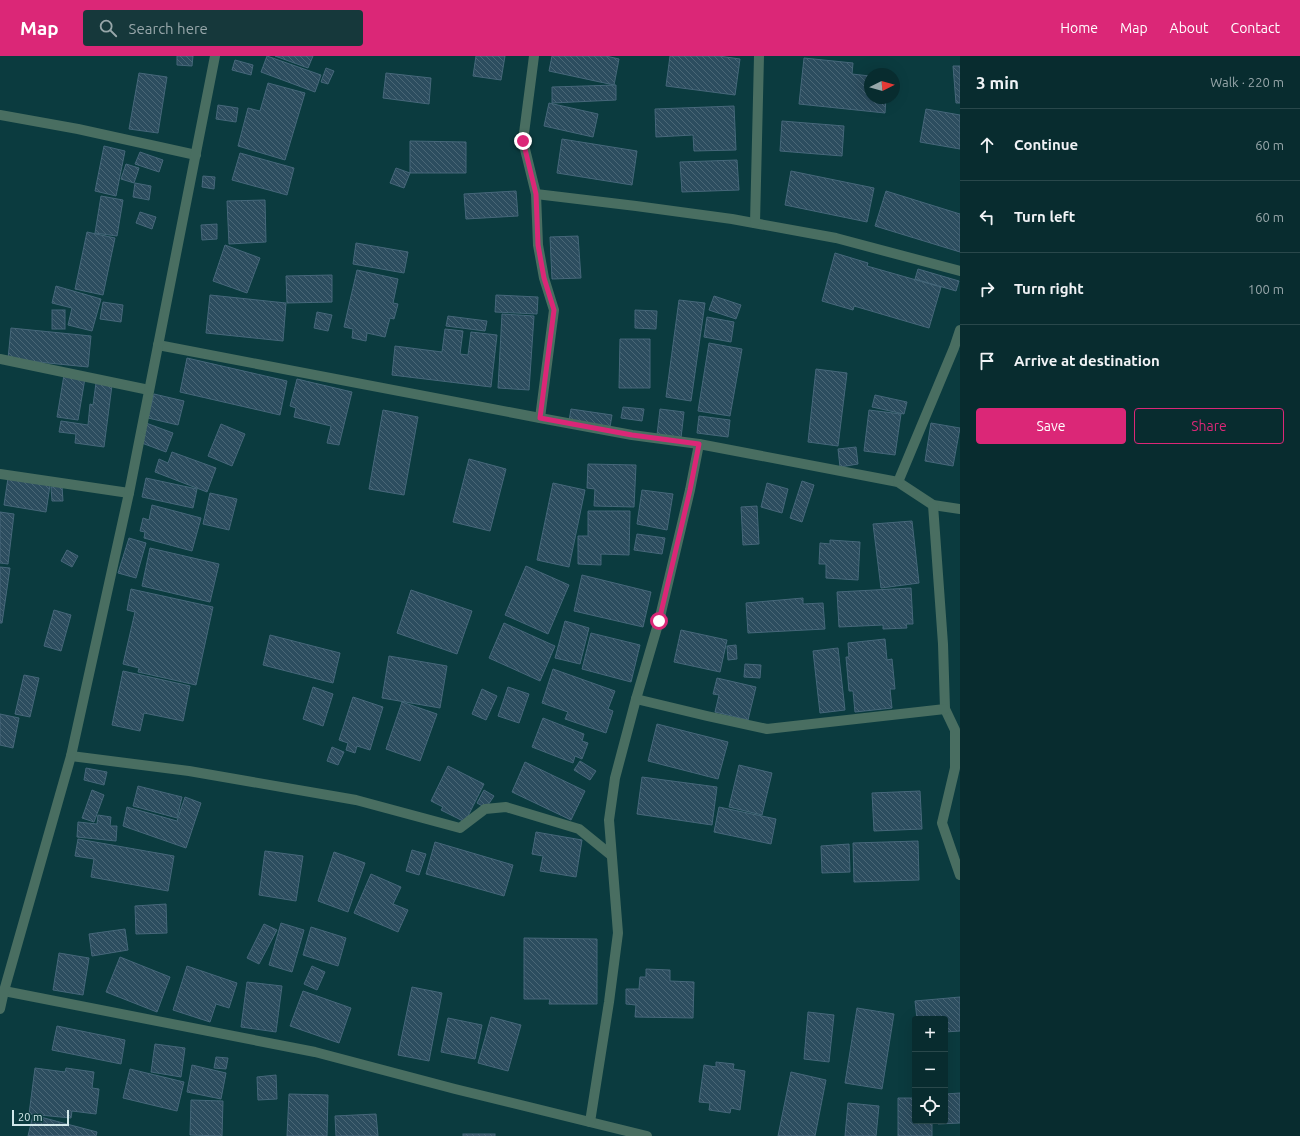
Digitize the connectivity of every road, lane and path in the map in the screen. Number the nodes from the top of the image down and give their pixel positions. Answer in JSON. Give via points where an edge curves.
{"nodes":[{"id":1,"x":215,"y":56,"type":"edge"},
{"id":2,"x":534,"y":56,"type":"edge"},
{"id":3,"x":759,"y":56,"type":"edge"},
{"id":4,"x":0,"y":115,"type":"edge"},
{"id":5,"x":196,"y":155,"type":"junction"},
{"id":6,"x":536,"y":194,"type":"junction"},
{"id":7,"x":755,"y":223,"type":"junction"},
{"id":8,"x":960,"y":271,"type":"edge"},
{"id":9,"x":960,"y":330,"type":"edge"},
{"id":10,"x":158,"y":344,"type":"junction"},
{"id":11,"x":957,"y":348,"type":"edge"},
{"id":12,"x":0,"y":359,"type":"edge"},
{"id":13,"x":149,"y":390,"type":"junction"},
{"id":14,"x":540,"y":418,"type":"junction"},
{"id":15,"x":699,"y":444,"type":"junction"},
{"id":16,"x":0,"y":474,"type":"edge"},
{"id":17,"x":898,"y":482,"type":"junction"},
{"id":18,"x":129,"y":493,"type":"junction"},
{"id":19,"x":933,"y":505,"type":"junction"},
{"id":20,"x":960,"y":509,"type":"edge"},
{"id":21,"x":636,"y":699,"type":"junction"},
{"id":22,"x":945,"y":709,"type":"junction"},
{"id":23,"x":71,"y":756,"type":"junction"},
{"id":24,"x":612,"y":855,"type":"junction"},
{"id":25,"x":960,"y":875,"type":"edge"},
{"id":26,"x":4,"y":991,"type":"junction"},
{"id":27,"x":0,"y":1009,"type":"edge"},
{"id":28,"x":590,"y":1122,"type":"junction"},
{"id":29,"x":646,"y":1136,"type":"edge"}],
"edges":[{"from":1,"to":5,"type":"street"},
{"from":2,"to":6,"type":"street","via":[[523,141]]},
{"from":3,"to":7,"type":"street"},
{"from":4,"to":5,"type":"street"},
{"from":5,"to":10,"type":"street"},
{"from":6,"to":7,"type":"street"},
{"from":6,"to":14,"type":"street","via":[[538,245],[544,278],[554,310]]},
{"from":7,"to":8,"type":"street","via":[[836,238]]},
{"from":9,"to":11,"type":"street"},
{"from":10,"to":13,"type":"street"},
{"from":10,"to":14,"type":"street"},
{"from":11,"to":17,"type":"street"},
{"from":12,"to":13,"type":"street"},
{"from":13,"to":18,"type":"street"},
{"from":14,"to":15,"type":"street"},
{"from":15,"to":17,"type":"street"},
{"from":15,"to":21,"type":"street","via":[[662,606]]},
{"from":16,"to":18,"type":"street"},
{"from":17,"to":19,"type":"street"},
{"from":18,"to":23,"type":"street"},
{"from":19,"to":20,"type":"street"},
{"from":19,"to":22,"type":"street"},
{"from":21,"to":22,"type":"street","via":[[767,729]]},
{"from":21,"to":24,"type":"street","via":[[616,778],[609,820]]},
{"from":22,"to":25,"type":"street","via":[[955,730],[955,768],[942,823]]},
{"from":23,"to":24,"type":"street","via":[[188,771],[356,800],[460,828],[485,810],[506,807],[579,829]]},
{"from":23,"to":26,"type":"street"},
{"from":24,"to":28,"type":"street","via":[[618,932]]},
{"from":26,"to":27,"type":"street"},
{"from":26,"to":28,"type":"street","via":[[315,1052]]},
{"from":28,"to":29,"type":"street"}]}
